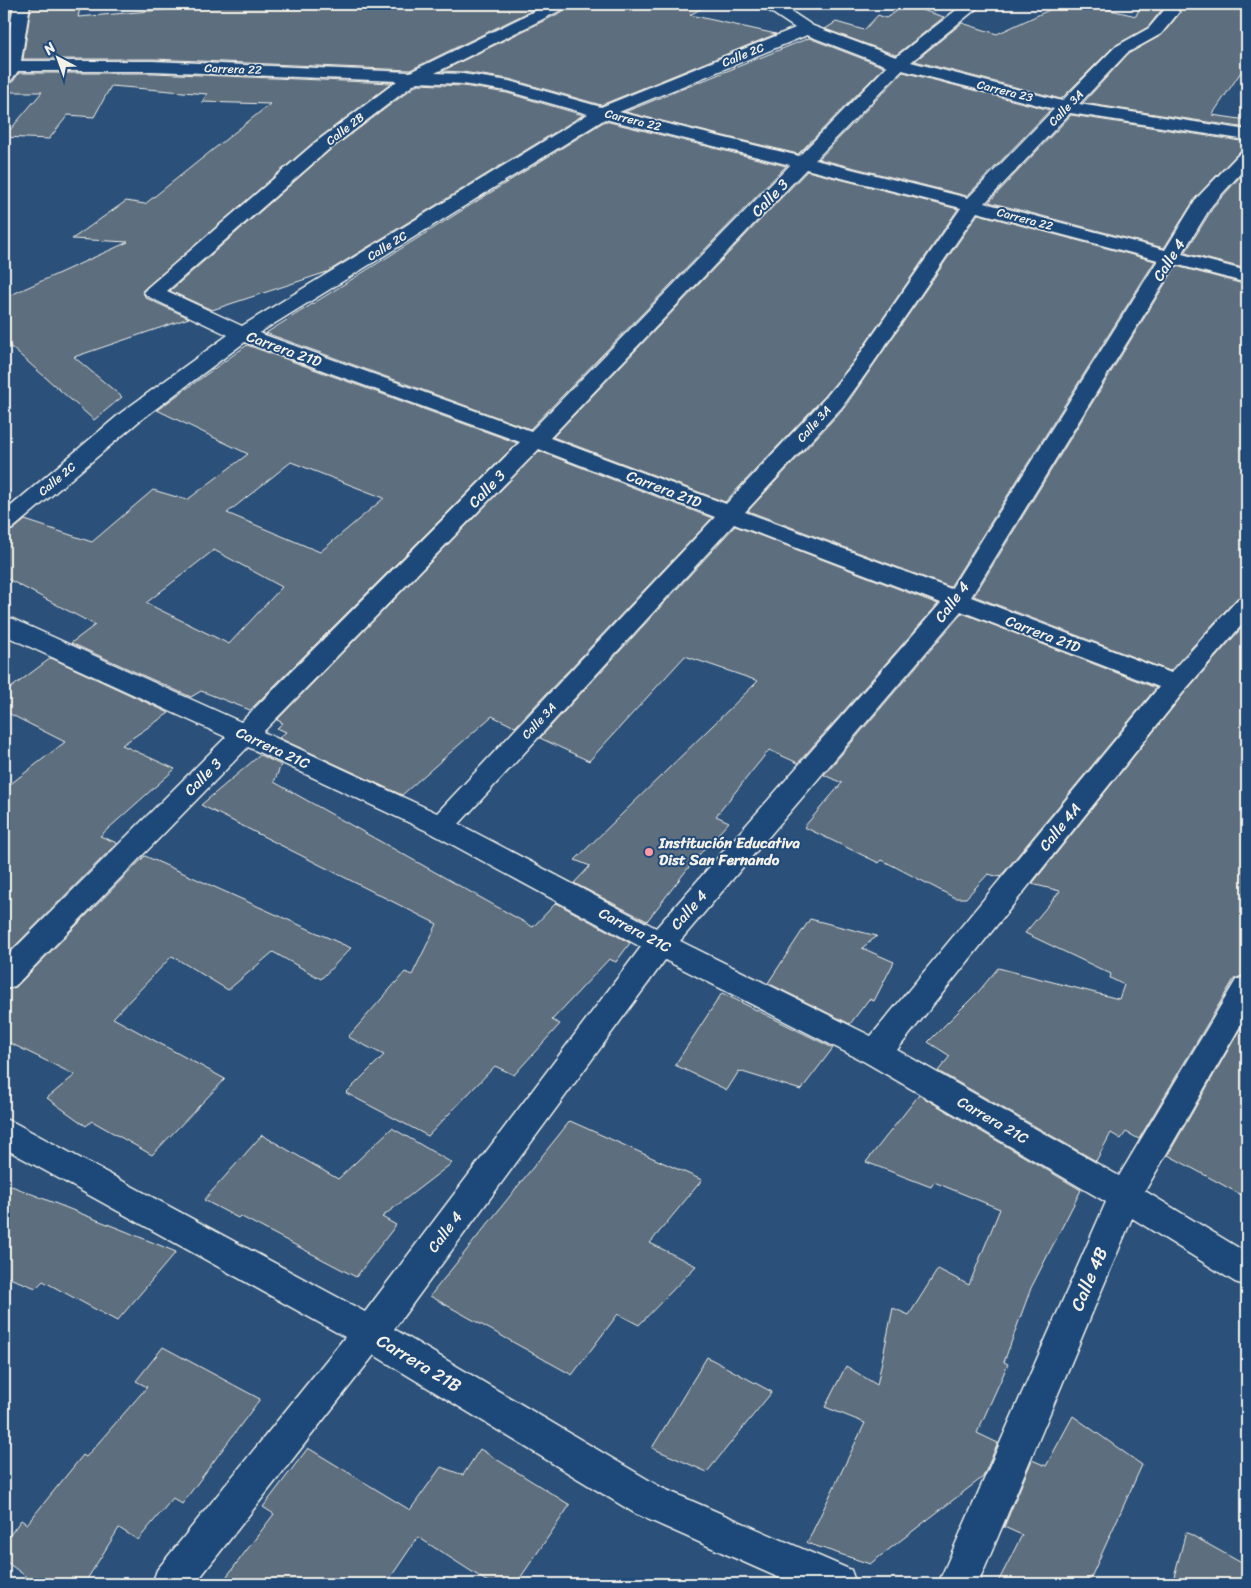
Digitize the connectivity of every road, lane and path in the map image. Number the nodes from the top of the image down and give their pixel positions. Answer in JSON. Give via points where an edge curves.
{"nodes":[{"id":1,"x":22,"y":4,"type":"edge"},
{"id":2,"x":561,"y":4,"type":"edge"},
{"id":3,"x":974,"y":4,"type":"edge"},
{"id":4,"x":772,"y":5,"type":"edge"},
{"id":5,"x":1171,"y":12,"type":"dead end"},
{"id":6,"x":807,"y":29,"type":"junction"},
{"id":7,"x":898,"y":64,"type":"junction"},
{"id":8,"x":7,"y":70,"type":"edge"},
{"id":9,"x":413,"y":77,"type":"junction"},
{"id":10,"x":1066,"y":107,"type":"junction"},
{"id":11,"x":602,"y":113,"type":"junction"},
{"id":12,"x":1247,"y":135,"type":"edge"},
{"id":13,"x":1247,"y":156,"type":"edge"},
{"id":14,"x":805,"y":162,"type":"junction"},
{"id":15,"x":972,"y":204,"type":"junction"},
{"id":16,"x":1170,"y":258,"type":"junction"},
{"id":17,"x":1247,"y":277,"type":"edge"},
{"id":18,"x":154,"y":292,"type":"joint"},
{"id":19,"x":243,"y":334,"type":"junction"},
{"id":20,"x":535,"y":440,"type":"junction"},
{"id":21,"x":731,"y":515,"type":"junction"},
{"id":22,"x":4,"y":524,"type":"edge"},
{"id":23,"x":956,"y":600,"type":"junction"},
{"id":24,"x":1247,"y":604,"type":"edge"},
{"id":25,"x":4,"y":625,"type":"edge"},
{"id":26,"x":1176,"y":684,"type":"junction"},
{"id":27,"x":246,"y":735,"type":"junction"},
{"id":28,"x":441,"y":826,"type":"junction"},
{"id":29,"x":660,"y":944,"type":"junction"},
{"id":30,"x":4,"y":978,"type":"edge"},
{"id":31,"x":1247,"y":988,"type":"edge"},
{"id":32,"x":876,"y":1053,"type":"junction"},
{"id":33,"x":4,"y":1132,"type":"edge"},
{"id":34,"x":1125,"y":1196,"type":"junction"},
{"id":35,"x":1247,"y":1271,"type":"edge"},
{"id":36,"x":370,"y":1333,"type":"junction"},
{"id":37,"x":171,"y":1584,"type":"edge"},
{"id":38,"x":837,"y":1584,"type":"edge"},
{"id":39,"x":958,"y":1584,"type":"edge"}],
"edges":[{"from":1,"to":8,"type":"street"},
{"from":2,"to":9,"type":"street","name":"Calle 2B"},
{"from":3,"to":7,"type":"street","name":"Calle 3"},
{"from":4,"to":6,"type":"street","name":"Carrera 23"},
{"from":5,"to":10,"type":"street","name":"Calle 3A","via":[[1155,31],[1121,50]]},
{"from":6,"to":7,"type":"street","name":"Carrera 23"},
{"from":6,"to":11,"type":"street","name":"Calle 2C"},
{"from":7,"to":10,"type":"street","name":"Carrera 23"},
{"from":7,"to":14,"type":"street","name":"Calle 3"},
{"from":8,"to":9,"type":"street","name":"Carrera 22","via":[[154,66]]},
{"from":9,"to":11,"type":"street","name":"Carrera 22","via":[[463,79],[509,86]]},
{"from":9,"to":18,"type":"street","name":"Calle 2B","via":[[322,146]]},
{"from":10,"to":12,"type":"street","name":"Carrera 23"},
{"from":10,"to":15,"type":"street","name":"Calle 3A"},
{"from":11,"to":14,"type":"street","name":"Carrera 22"},
{"from":11,"to":19,"type":"street","name":"Calle 2C"},
{"from":13,"to":16,"type":"street","name":"Calle 4","via":[[1204,202]]},
{"from":14,"to":15,"type":"street","name":"Carrera 22"},
{"from":14,"to":20,"type":"street","name":"Calle 3"},
{"from":15,"to":16,"type":"street","name":"Carrera 22"},
{"from":15,"to":21,"type":"street","name":"Calle 3A","via":[[834,402]]},
{"from":16,"to":17,"type":"street","name":"Carrera 22"},
{"from":16,"to":23,"type":"street","name":"Calle 4"},
{"from":18,"to":19,"type":"street","name":"Carrera 21D"},
{"from":19,"to":20,"type":"street","name":"Carrera 21D"},
{"from":19,"to":22,"type":"street","name":"Calle 2C","via":[[130,417]]},
{"from":20,"to":21,"type":"street","name":"Carrera 21D"},
{"from":20,"to":27,"type":"street","name":"Calle 3"},
{"from":21,"to":23,"type":"street","name":"Carrera 21D"},
{"from":21,"to":28,"type":"street","name":"Calle 3A"},
{"from":23,"to":26,"type":"street","name":"Carrera 21D"},
{"from":23,"to":29,"type":"street","name":"Calle 4"},
{"from":24,"to":26,"type":"street","name":"Calle 4A"},
{"from":25,"to":27,"type":"street","name":"Carrera 21C"},
{"from":26,"to":32,"type":"street","name":"Calle 4A"},
{"from":27,"to":28,"type":"street","name":"Carrera 21C"},
{"from":27,"to":30,"type":"street","name":"Calle 3"},
{"from":28,"to":29,"type":"street","name":"Carrera 21C"},
{"from":29,"to":32,"type":"street","name":"Carrera 21C"},
{"from":29,"to":36,"type":"street","name":"Calle 4"},
{"from":31,"to":34,"type":"street","name":"Calle 4B"},
{"from":32,"to":34,"type":"street","name":"Carrera 21C"},
{"from":33,"to":36,"type":"street","name":"Carrera 21B"},
{"from":34,"to":35,"type":"street","name":"Carrera 21C"},
{"from":34,"to":39,"type":"street","name":"Calle 4B"},
{"from":36,"to":37,"type":"street","name":"Calle 4"},
{"from":36,"to":38,"type":"street","name":"Carrera 21B","via":[[649,1501]]}]}
